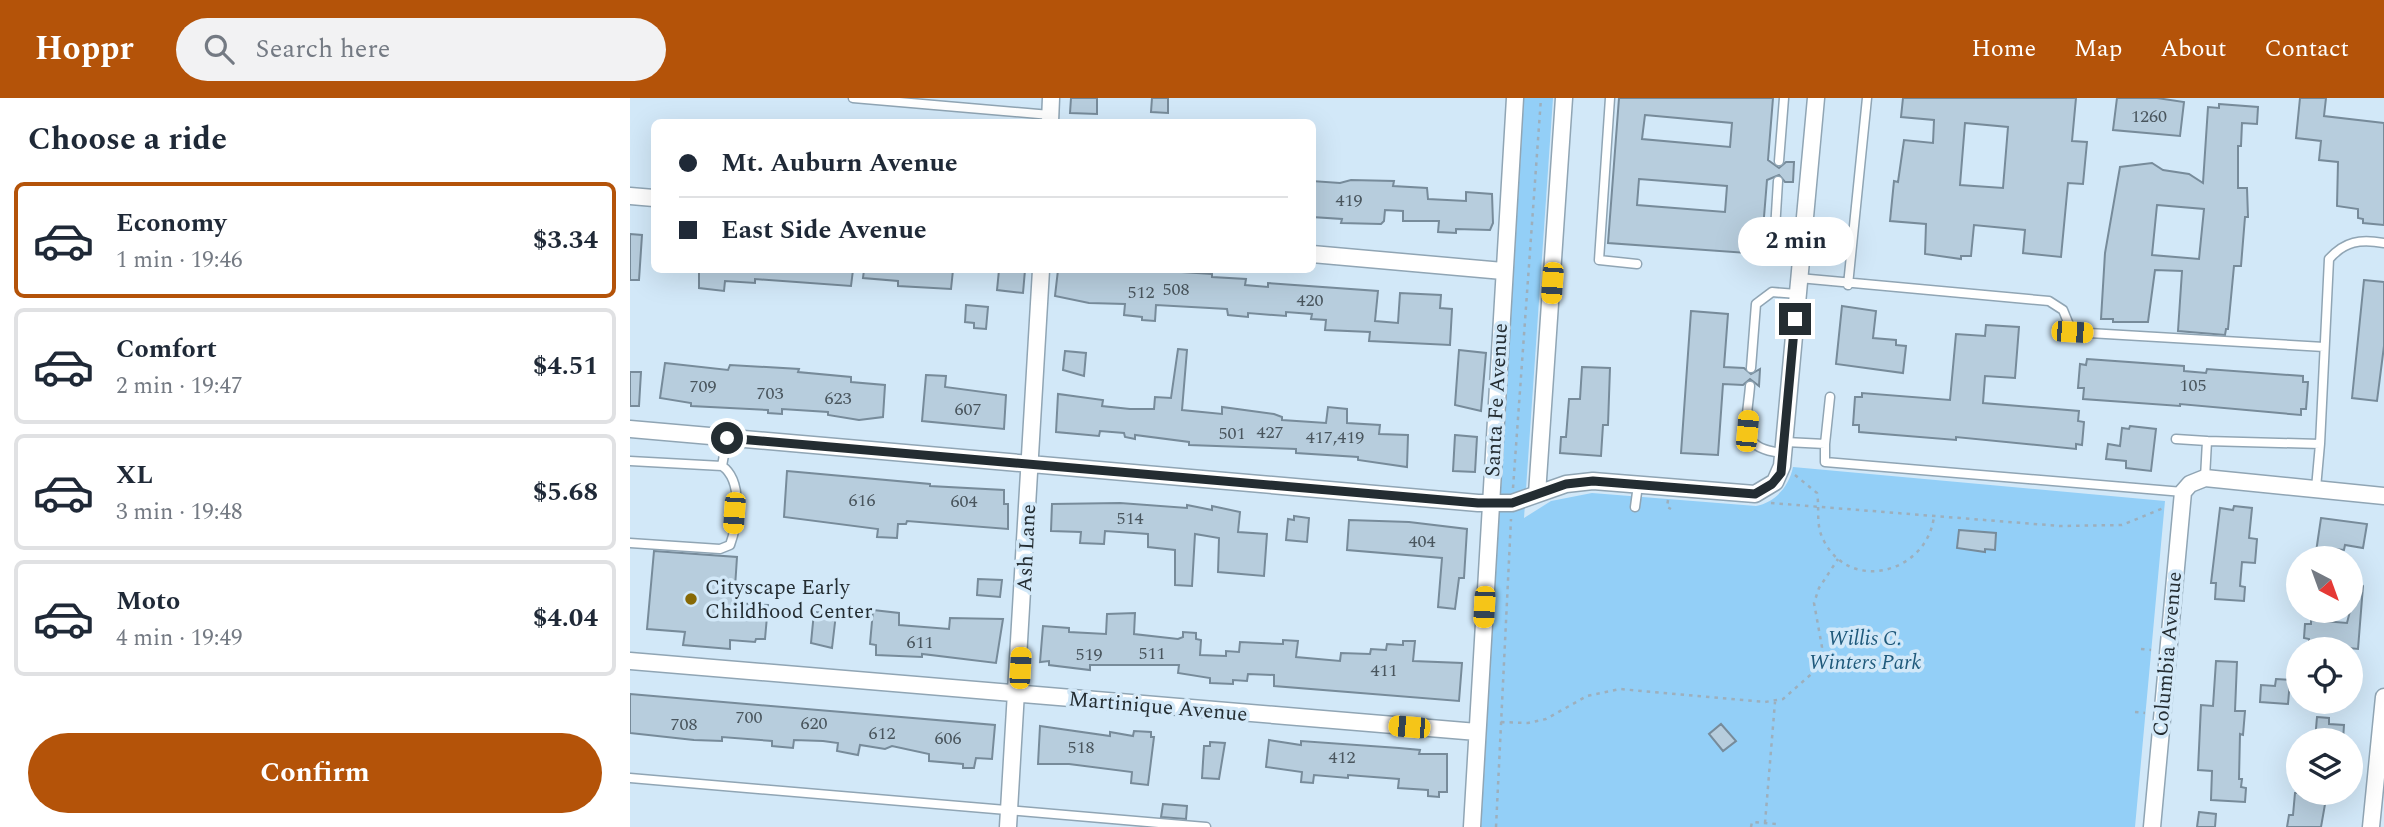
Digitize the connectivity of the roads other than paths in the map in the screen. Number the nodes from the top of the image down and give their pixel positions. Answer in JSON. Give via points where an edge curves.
{"nodes":[{"id":1,"x":853,"y":98,"type":"edge"},
{"id":2,"x":1051,"y":98,"type":"edge"},
{"id":3,"x":1515,"y":98,"type":"edge"},
{"id":4,"x":1564,"y":98,"type":"edge"},
{"id":5,"x":1610,"y":98,"type":"edge"},
{"id":6,"x":1784,"y":98,"type":"edge"},
{"id":7,"x":1816,"y":98,"type":"edge"},
{"id":8,"x":1867,"y":98,"type":"edge"},
{"id":9,"x":1050,"y":119,"type":"edge"},
{"id":10,"x":1779,"y":161,"type":"dead end"},
{"id":11,"x":1778,"y":181,"type":"dead end"},
{"id":12,"x":630,"y":196,"type":"edge"},
{"id":13,"x":651,"y":198,"type":"edge"},
{"id":14,"x":2384,"y":243,"type":"edge"},
{"id":15,"x":1316,"y":254,"type":"edge"},
{"id":16,"x":1801,"y":259,"type":"junction"},
{"id":17,"x":1637,"y":264,"type":"dead end"},
{"id":18,"x":1503,"y":271,"type":"junction"},
{"id":19,"x":1041,"y":273,"type":"edge"},
{"id":20,"x":1848,"y":285,"type":"junction"},
{"id":21,"x":1798,"y":286,"type":"junction"},
{"id":22,"x":2324,"y":347,"type":"junction"},
{"id":23,"x":1751,"y":369,"type":"dead end"},
{"id":24,"x":1750,"y":386,"type":"dead end"},
{"id":25,"x":1829,"y":397,"type":"dead end"},
{"id":26,"x":630,"y":429,"type":"edge"},
{"id":27,"x":727,"y":438,"type":"junction"},
{"id":28,"x":2176,"y":439,"type":"dead end"},
{"id":29,"x":2207,"y":442,"type":"junction"},
{"id":30,"x":1825,"y":444,"type":"junction"},
{"id":31,"x":2320,"y":444,"type":"junction"},
{"id":32,"x":1785,"y":460,"type":"junction"},
{"id":33,"x":630,"y":461,"type":"edge"},
{"id":34,"x":1031,"y":462,"type":"junction"},
{"id":35,"x":722,"y":466,"type":"junction"},
{"id":36,"x":2316,"y":488,"type":"junction"},
{"id":37,"x":1637,"y":490,"type":"junction"},
{"id":38,"x":2189,"y":490,"type":"junction"},
{"id":39,"x":1537,"y":494,"type":"junction"},
{"id":40,"x":2384,"y":496,"type":"edge"},
{"id":41,"x":1490,"y":503,"type":"junction"},
{"id":42,"x":1635,"y":507,"type":"dead end"},
{"id":43,"x":630,"y":542,"type":"edge"},
{"id":44,"x":630,"y":661,"type":"edge"},
{"id":45,"x":1018,"y":694,"type":"junction"},
{"id":46,"x":2384,"y":697,"type":"edge"},
{"id":47,"x":1476,"y":732,"type":"junction"},
{"id":48,"x":630,"y":778,"type":"edge"},
{"id":49,"x":1009,"y":810,"type":"junction"},
{"id":50,"x":1008,"y":827,"type":"edge"},
{"id":51,"x":1206,"y":827,"type":"edge"},
{"id":52,"x":1472,"y":827,"type":"edge"},
{"id":53,"x":2152,"y":827,"type":"edge"},
{"id":54,"x":2371,"y":827,"type":"edge"}],
"edges":[{"from":1,"to":9,"type":"lane"},
{"from":2,"to":9,"type":"street"},
{"from":3,"to":18,"type":"street","name":"Santa Fe Avenue"},
{"from":4,"to":39,"type":"street"},
{"from":5,"to":17,"type":"lane","via":[[1599,260]]},
{"from":6,"to":10,"type":"lane"},
{"from":7,"to":16,"type":"street"},
{"from":8,"to":20,"type":"lane"},
{"from":11,"to":16,"type":"lane","via":[[1776,254]]},
{"from":12,"to":13,"type":"street"},
{"from":14,"to":22,"type":"lane","via":[[2341,245],[2329,259]]},
{"from":15,"to":18,"type":"street"},
{"from":16,"to":21,"type":"street"},
{"from":18,"to":41,"type":"street","name":"Santa Fe Avenue"},
{"from":19,"to":34,"type":"street","name":"Ash Lane"},
{"from":20,"to":21,"type":"lane"},
{"from":20,"to":22,"type":"lane","via":[[2049,302],[2063,310],[2072,332]]},
{"from":21,"to":23,"type":"lane","via":[[1772,292],[1756,304]]},
{"from":21,"to":32,"type":"street"},
{"from":22,"to":31,"type":"lane"},
{"from":24,"to":32,"type":"lane","via":[[1750,439],[1762,451]]},
{"from":25,"to":30,"type":"lane"},
{"from":26,"to":27,"type":"street"},
{"from":27,"to":34,"type":"street"},
{"from":27,"to":35,"type":"lane"},
{"from":28,"to":29,"type":"lane"},
{"from":29,"to":31,"type":"lane"},
{"from":29,"to":38,"type":"lane"},
{"from":30,"to":32,"type":"lane"},
{"from":30,"to":38,"type":"lane","via":[[1825,462]]},
{"from":31,"to":36,"type":"lane"},
{"from":32,"to":37,"type":"street","via":[[1775,482],[1755,494]]},
{"from":33,"to":35,"type":"lane"},
{"from":34,"to":41,"type":"street"},
{"from":34,"to":45,"type":"street","name":"Ash Lane"},
{"from":35,"to":43,"type":"lane","via":[[735,479],[730,545],[720,549]]},
{"from":36,"to":38,"type":"street"},
{"from":36,"to":40,"type":"street"},
{"from":37,"to":39,"type":"street","via":[[1582,481]]},
{"from":37,"to":42,"type":"lane"},
{"from":38,"to":53,"type":"street","name":"Columbia Avenue"},
{"from":39,"to":41,"type":"street","via":[[1512,503]]},
{"from":41,"to":47,"type":"street","name":"Santa Fe Avenue"},
{"from":44,"to":45,"type":"street","name":"Martinique Avenue"},
{"from":45,"to":47,"type":"street","name":"Martinique Avenue"},
{"from":45,"to":49,"type":"street","name":"Ash Lane"},
{"from":46,"to":54,"type":"street"},
{"from":47,"to":52,"type":"street","name":"Santa Fe Avenue"},
{"from":48,"to":49,"type":"lane"},
{"from":49,"to":50,"type":"street","name":"Ash Lane"},
{"from":49,"to":51,"type":"lane"}]}
